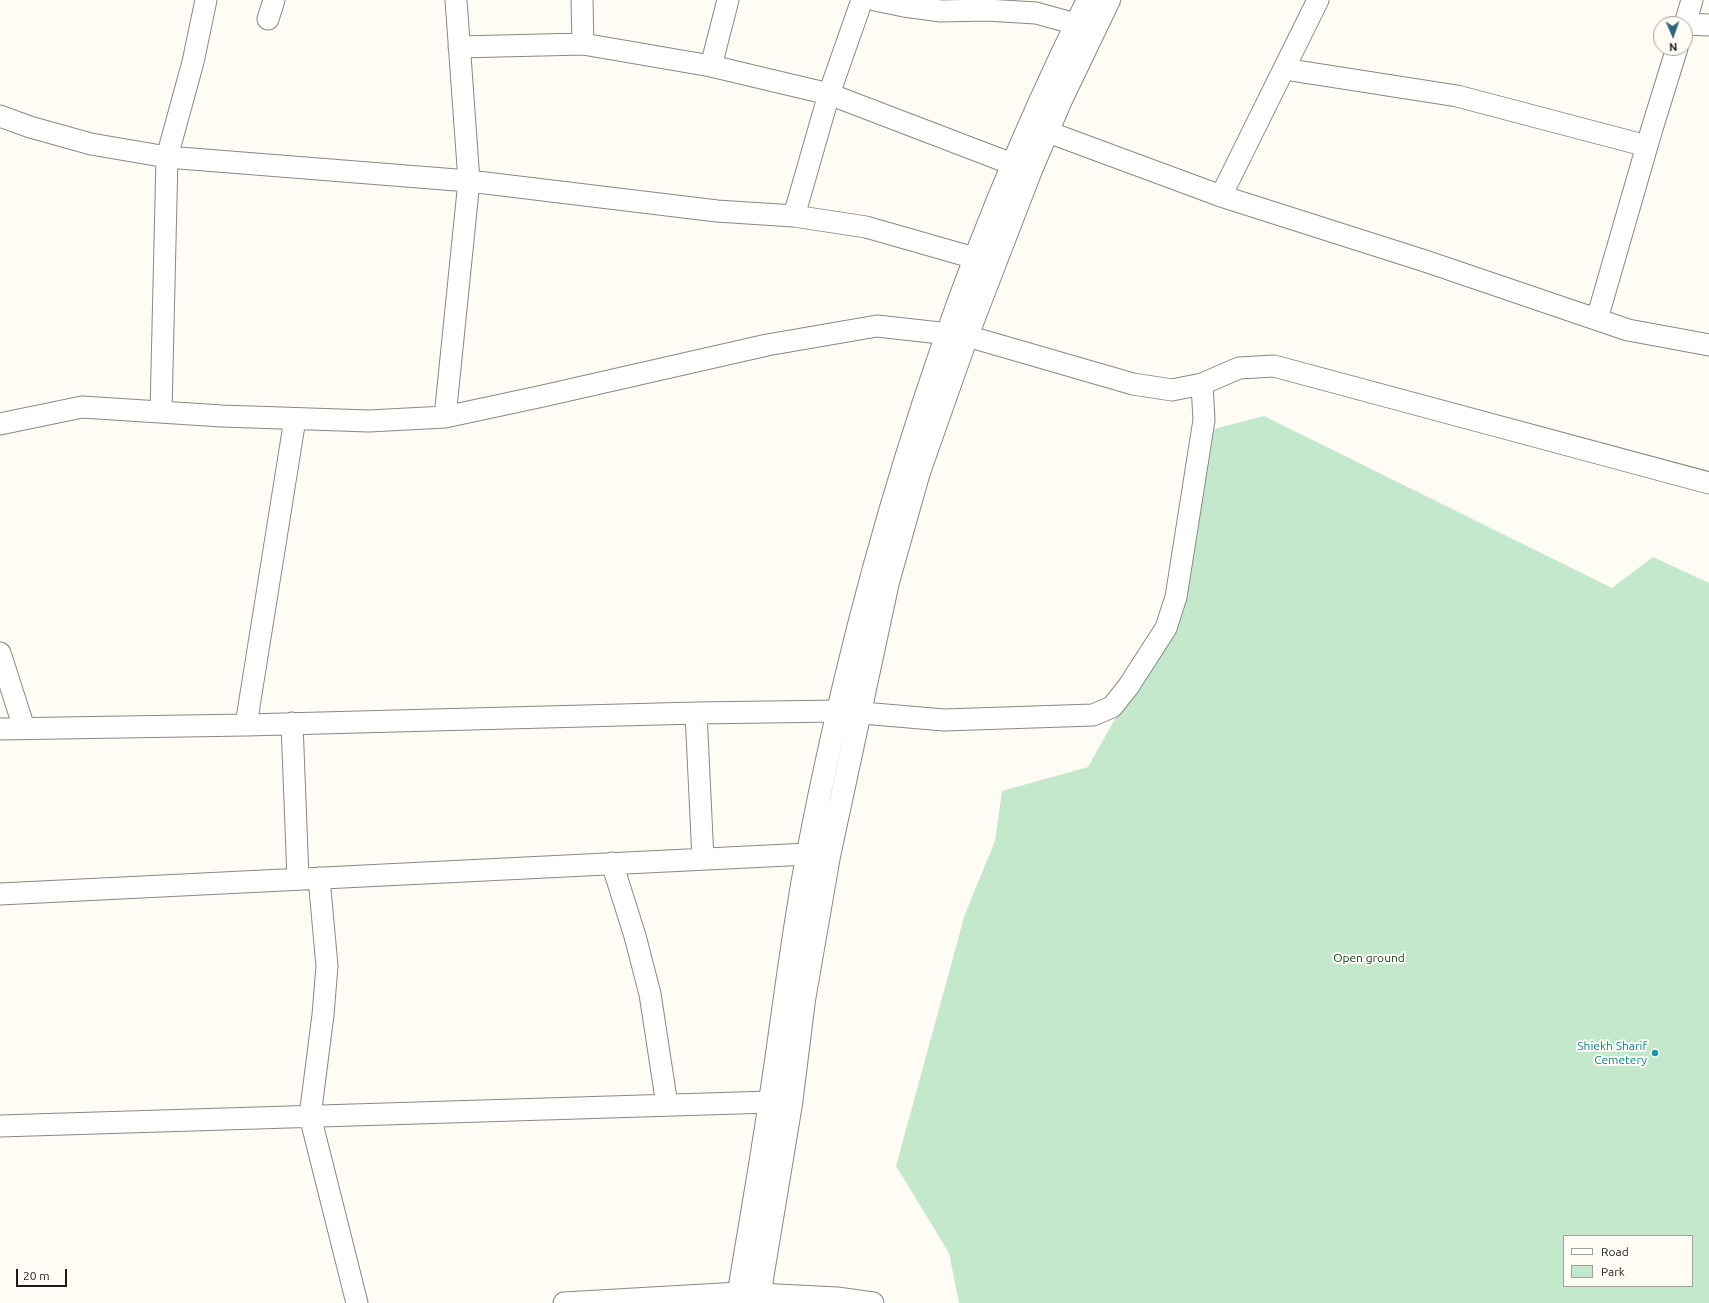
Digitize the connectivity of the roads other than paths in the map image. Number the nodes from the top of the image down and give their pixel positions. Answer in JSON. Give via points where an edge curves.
{"nodes":[{"id":1,"x":206,"y":0,"type":"edge"},
{"id":2,"x":456,"y":0,"type":"edge"},
{"id":3,"x":582,"y":0,"type":"edge"},
{"id":4,"x":728,"y":0,"type":"edge"},
{"id":5,"x":862,"y":0,"type":"edge"},
{"id":6,"x":875,"y":0,"type":"edge"},
{"id":7,"x":1088,"y":0,"type":"edge"},
{"id":8,"x":1109,"y":0,"type":"edge"},
{"id":9,"x":1318,"y":0,"type":"edge"},
{"id":10,"x":1692,"y":0,"type":"edge"},
{"id":11,"x":1687,"y":16,"type":"edge"},
{"id":12,"x":1076,"y":24,"type":"junction"},
{"id":13,"x":1693,"y":24,"type":"edge"},
{"id":14,"x":1709,"y":25,"type":"edge"},
{"id":15,"x":583,"y":44,"type":"junction"},
{"id":16,"x":459,"y":47,"type":"junction"},
{"id":17,"x":1675,"y":56,"type":"edge"},
{"id":18,"x":711,"y":66,"type":"junction"},
{"id":19,"x":1284,"y":69,"type":"junction"},
{"id":20,"x":829,"y":94,"type":"junction"},
{"id":21,"x":0,"y":116,"type":"edge"},
{"id":22,"x":1048,"y":132,"type":"junction"},
{"id":23,"x":1647,"y":146,"type":"junction"},
{"id":24,"x":167,"y":157,"type":"junction"},
{"id":25,"x":1012,"y":164,"type":"junction"},
{"id":26,"x":468,"y":181,"type":"junction"},
{"id":27,"x":1221,"y":196,"type":"junction"},
{"id":28,"x":794,"y":216,"type":"junction"},
{"id":29,"x":985,"y":261,"type":"junction"},
{"id":30,"x":1597,"y":319,"type":"junction"},
{"id":31,"x":957,"y":334,"type":"junction"},
{"id":32,"x":1709,"y":345,"type":"edge"},
{"id":33,"x":1202,"y":384,"type":"junction"},
{"id":34,"x":161,"y":412,"type":"junction"},
{"id":35,"x":445,"y":417,"type":"junction"},
{"id":36,"x":295,"y":419,"type":"junction"},
{"id":37,"x":0,"y":424,"type":"edge"},
{"id":38,"x":1709,"y":483,"type":"edge"},
{"id":39,"x":0,"y":653,"type":"edge"},
{"id":40,"x":849,"y":712,"type":"junction"},
{"id":41,"x":696,"y":713,"type":"junction"},
{"id":42,"x":292,"y":723,"type":"junction"},
{"id":43,"x":246,"y":725,"type":"junction"},
{"id":44,"x":24,"y":728,"type":"junction"},
{"id":45,"x":0,"y":729,"type":"edge"},
{"id":46,"x":808,"y":854,"type":"junction"},
{"id":47,"x":703,"y":859,"type":"junction"},
{"id":48,"x":612,"y":863,"type":"junction"},
{"id":49,"x":319,"y":878,"type":"junction"},
{"id":50,"x":298,"y":879,"type":"junction"},
{"id":51,"x":0,"y":894,"type":"edge"},
{"id":52,"x":770,"y":1102,"type":"junction"},
{"id":53,"x":667,"y":1105,"type":"junction"},
{"id":54,"x":310,"y":1116,"type":"junction"},
{"id":55,"x":0,"y":1126,"type":"edge"},
{"id":56,"x":748,"y":1298,"type":"edge"},
{"id":57,"x":357,"y":1303,"type":"edge"},
{"id":58,"x":564,"y":1303,"type":"edge"},
{"id":59,"x":873,"y":1303,"type":"edge"}],
"edges":[{"from":1,"to":24,"type":"street","via":[[193,62]]},
{"from":2,"to":16,"type":"street"},
{"from":3,"to":15,"type":"street"},
{"from":4,"to":18,"type":"street"},
{"from":5,"to":20,"type":"street"},
{"from":6,"to":12,"type":"street","via":[[941,10],[1036,13]]},
{"from":7,"to":12,"type":"main road"},
{"from":8,"to":22,"type":"main road"},
{"from":9,"to":19,"type":"street"},
{"from":10,"to":11,"type":"street"},
{"from":12,"to":25,"type":"main road"},
{"from":13,"to":14,"type":"street"},
{"from":15,"to":16,"type":"street"},
{"from":15,"to":18,"type":"street"},
{"from":16,"to":26,"type":"street"},
{"from":17,"to":23,"type":"street"},
{"from":18,"to":20,"type":"street"},
{"from":19,"to":23,"type":"street","via":[[1457,96]]},
{"from":19,"to":27,"type":"street"},
{"from":20,"to":25,"type":"street"},
{"from":20,"to":28,"type":"street"},
{"from":21,"to":24,"type":"street","via":[[90,144]]},
{"from":22,"to":27,"type":"street"},
{"from":22,"to":29,"type":"main road"},
{"from":23,"to":30,"type":"street"},
{"from":24,"to":26,"type":"street"},
{"from":24,"to":34,"type":"street"},
{"from":25,"to":29,"type":"main road"},
{"from":26,"to":28,"type":"street","via":[[717,211]]},
{"from":26,"to":35,"type":"street"},
{"from":27,"to":30,"type":"street"},
{"from":28,"to":29,"type":"street","via":[[866,227]]},
{"from":29,"to":31,"type":"main road"},
{"from":30,"to":32,"type":"street","via":[[1628,330]]},
{"from":31,"to":33,"type":"street","via":[[1133,384],[1172,390]]},
{"from":31,"to":35,"type":"street","via":[[877,326],[767,345]]},
{"from":31,"to":40,"type":"main road"},
{"from":33,"to":38,"type":"street","via":[[1239,368],[1274,366]]},
{"from":33,"to":40,"type":"street","via":[[1204,420],[1176,597],[1166,628],[1112,707],[1093,715],[944,720]]},
{"from":34,"to":36,"type":"street"},
{"from":34,"to":37,"type":"street","via":[[82,407]]},
{"from":35,"to":36,"type":"street","via":[[369,421]]},
{"from":36,"to":43,"type":"street"},
{"from":39,"to":44,"type":"street"},
{"from":40,"to":41,"type":"street"},
{"from":40,"to":46,"type":"main road"},
{"from":40,"to":56,"type":"main road","via":[[829,856],[804,1000],[791,1104]]},
{"from":41,"to":42,"type":"street"},
{"from":41,"to":47,"type":"street"},
{"from":42,"to":43,"type":"street"},
{"from":42,"to":50,"type":"street"},
{"from":43,"to":44,"type":"street"},
{"from":44,"to":45,"type":"street"},
{"from":46,"to":47,"type":"street"},
{"from":46,"to":52,"type":"main road"},
{"from":47,"to":48,"type":"street"},
{"from":48,"to":49,"type":"street"},
{"from":48,"to":53,"type":"street","via":[[650,994]]},
{"from":49,"to":50,"type":"street"},
{"from":49,"to":54,"type":"street","via":[[327,966]]},
{"from":50,"to":51,"type":"street"},
{"from":52,"to":53,"type":"street"},
{"from":52,"to":56,"type":"main road"},
{"from":53,"to":54,"type":"street"},
{"from":54,"to":55,"type":"street"},
{"from":54,"to":57,"type":"street"},
{"from":56,"to":58,"type":"street"},
{"from":56,"to":59,"type":"street","via":[[836,1298]]}]}
